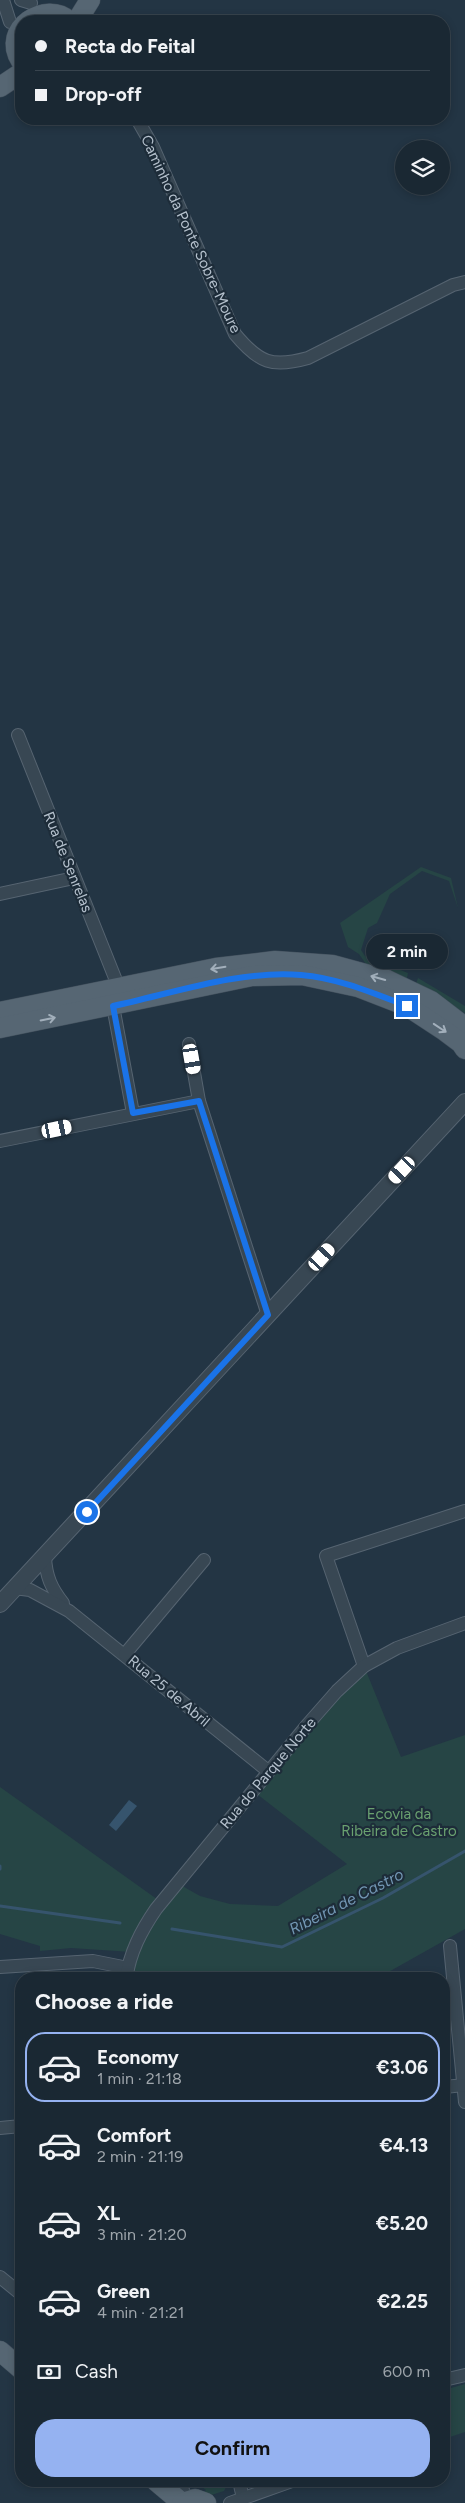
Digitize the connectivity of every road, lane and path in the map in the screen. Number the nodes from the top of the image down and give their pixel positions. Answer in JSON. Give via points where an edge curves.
{"nodes":[{"id":1,"x":3,"y":0,"type":"edge"},
{"id":2,"x":90,"y":0,"type":"edge"},
{"id":3,"x":38,"y":2,"type":"edge"},
{"id":4,"x":65,"y":15,"type":"edge"},
{"id":5,"x":81,"y":15,"type":"edge"},
{"id":6,"x":6,"y":36,"type":"edge"},
{"id":7,"x":15,"y":54,"type":"edge"},
{"id":8,"x":15,"y":78,"type":"edge"},
{"id":9,"x":0,"y":87,"type":"edge"},
{"id":10,"x":140,"y":125,"type":"edge"},
{"id":11,"x":465,"y":282,"type":"edge"},
{"id":12,"x":18,"y":735,"type":"dead end"},
{"id":13,"x":74,"y":878,"type":"junction"},
{"id":14,"x":0,"y":894,"type":"edge"},
{"id":15,"x":116,"y":997,"type":"junction"},
{"id":16,"x":0,"y":1012,"type":"edge"},
{"id":17,"x":465,"y":1027,"type":"edge"},
{"id":18,"x":0,"y":1028,"type":"edge"},
{"id":19,"x":189,"y":1044,"type":"dead end"},
{"id":20,"x":465,"y":1049,"type":"edge"},
{"id":21,"x":199,"y":1101,"type":"junction"},
{"id":22,"x":465,"y":1102,"type":"edge"},
{"id":23,"x":133,"y":1113,"type":"junction"},
{"id":24,"x":0,"y":1141,"type":"edge"},
{"id":25,"x":268,"y":1315,"type":"junction"},
{"id":26,"x":465,"y":1510,"type":"edge"},
{"id":27,"x":45,"y":1557,"type":"junction"},
{"id":28,"x":204,"y":1560,"type":"dead end"},
{"id":29,"x":14,"y":1588,"type":"junction"},
{"id":30,"x":0,"y":1604,"type":"edge"},
{"id":31,"x":69,"y":1610,"type":"junction"},
{"id":32,"x":465,"y":1623,"type":"edge"},
{"id":33,"x":125,"y":1654,"type":"junction"},
{"id":34,"x":364,"y":1666,"type":"junction"},
{"id":35,"x":268,"y":1771,"type":"junction"},
{"id":36,"x":450,"y":1946,"type":"dead end"},
{"id":37,"x":0,"y":1967,"type":"edge"},
{"id":38,"x":124,"y":1972,"type":"edge"},
{"id":39,"x":127,"y":1972,"type":"edge"},
{"id":40,"x":464,"y":2085,"type":"edge"},
{"id":41,"x":450,"y":2086,"type":"edge"},
{"id":42,"x":465,"y":2102,"type":"edge"},
{"id":43,"x":15,"y":2127,"type":"edge"},
{"id":44,"x":0,"y":2128,"type":"edge"},
{"id":45,"x":0,"y":2277,"type":"edge"},
{"id":46,"x":15,"y":2289,"type":"edge"},
{"id":47,"x":0,"y":2351,"type":"edge"},
{"id":48,"x":15,"y":2364,"type":"edge"},
{"id":49,"x":465,"y":2375,"type":"edge"},
{"id":50,"x":450,"y":2379,"type":"edge"},
{"id":51,"x":166,"y":2487,"type":"edge"},
{"id":52,"x":181,"y":2487,"type":"edge"},
{"id":53,"x":240,"y":2487,"type":"edge"},
{"id":54,"x":275,"y":2487,"type":"edge"},
{"id":55,"x":243,"y":2498,"type":"junction"},
{"id":56,"x":190,"y":2502,"type":"edge"},
{"id":57,"x":230,"y":2503,"type":"edge"}],
"edges":[{"from":1,"to":6,"type":"street"},
{"from":2,"to":5,"type":"main road"},
{"from":3,"to":4,"type":"main road"},
{"from":3,"to":6,"type":"main road","via":[[15,14]]},
{"from":6,"to":7,"type":"main road"},
{"from":8,"to":9,"type":"main road"},
{"from":10,"to":11,"type":"street","name":"Caminho da Ponte Sobre-Moure","via":[[235,334],[249,351],[264,361],[289,363],[308,358],[453,285]]},
{"from":12,"to":13,"type":"street","name":"Rua de Senrelas"},
{"from":13,"to":14,"type":"street"},
{"from":13,"to":15,"type":"street","name":"Rua de Senrelas"},
{"from":15,"to":16,"type":"main road"},
{"from":17,"to":15,"type":"main road","one_way":true,"via":[[431,1002],[388,980],[332,965],[265,962],[216,968]]},
{"from":18,"to":15,"type":"main road","one_way":true},
{"from":15,"to":20,"type":"main road","one_way":true,"via":[[252,976],[302,975],[358,987],[407,1006],[456,1039]]},
{"from":15,"to":23,"type":"street","name":"Rua de Senrelas"},
{"from":19,"to":21,"type":"street"},
{"from":21,"to":23,"type":"street"},
{"from":21,"to":25,"type":"street"},
{"from":22,"to":25,"type":"street"},
{"from":23,"to":24,"type":"street"},
{"from":25,"to":27,"type":"street"},
{"from":26,"to":34,"type":"street","via":[[326,1556]]},
{"from":27,"to":29,"type":"street"},
{"from":27,"to":31,"type":"street","name":"Rua 25 de Abril","via":[[46,1574],[52,1589]]},
{"from":28,"to":33,"type":"street"},
{"from":29,"to":30,"type":"street"},
{"from":29,"to":31,"type":"street","name":"Rua 25 de Abril","via":[[38,1593]]},
{"from":31,"to":33,"type":"street","name":"Rua 25 de Abril"},
{"from":32,"to":34,"type":"street","name":"Rua do Parque Norte","via":[[397,1648]]},
{"from":33,"to":35,"type":"street","name":"Rua 25 de Abril"},
{"from":34,"to":35,"type":"street","name":"Rua do Parque Norte"},
{"from":35,"to":39,"type":"street","name":"Rua do Parque Norte","via":[[156,1909],[141,1931]]},
{"from":36,"to":40,"type":"street"},
{"from":37,"to":38,"type":"street","via":[[93,1960]]},
{"from":40,"to":41,"type":"street"},
{"from":40,"to":42,"type":"street"},
{"from":43,"to":44,"type":"street"},
{"from":45,"to":46,"type":"street"},
{"from":47,"to":48,"type":"main road"},
{"from":49,"to":50,"type":"street"},
{"from":51,"to":56,"type":"main road"},
{"from":52,"to":56,"type":"street"},
{"from":53,"to":55,"type":"street"},
{"from":54,"to":55,"type":"street"},
{"from":55,"to":57,"type":"street"}]}
